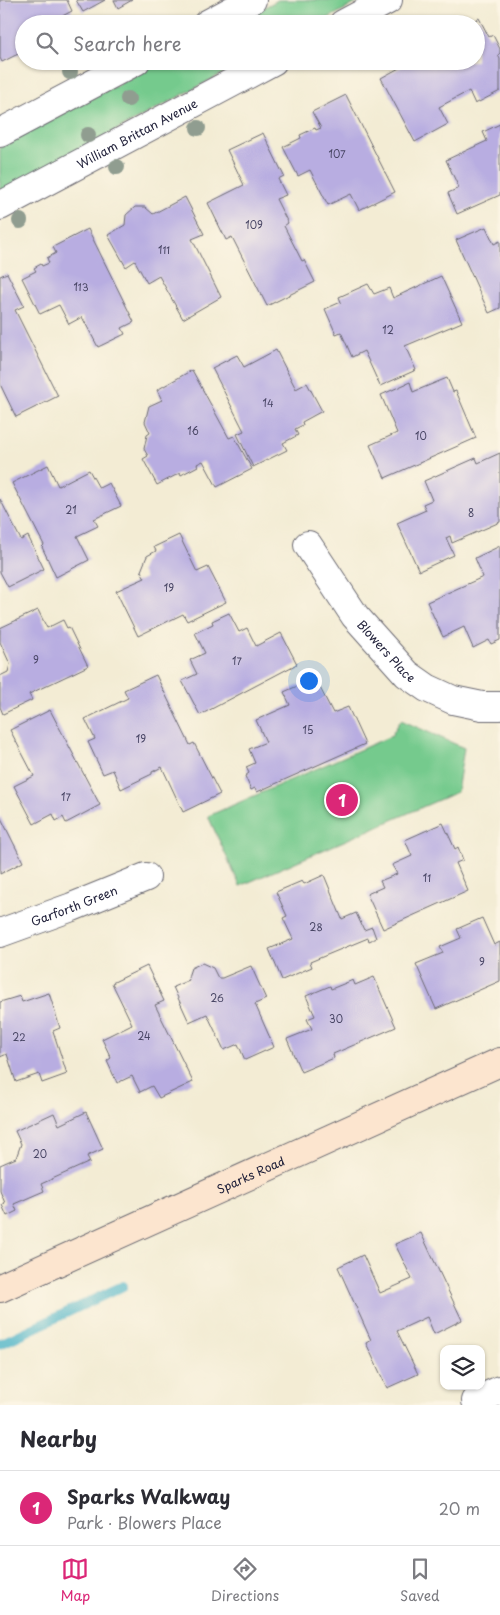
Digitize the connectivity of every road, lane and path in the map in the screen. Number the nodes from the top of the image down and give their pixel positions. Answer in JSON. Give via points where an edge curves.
{"nodes":[{"id":1,"x":252,"y":0,"type":"edge"},
{"id":2,"x":388,"y":0,"type":"edge"},
{"id":3,"x":224,"y":15,"type":"edge"},
{"id":4,"x":360,"y":15,"type":"edge"},
{"id":5,"x":119,"y":70,"type":"edge"},
{"id":6,"x":256,"y":70,"type":"edge"},
{"id":7,"x":0,"y":133,"type":"edge"},
{"id":8,"x":0,"y":206,"type":"edge"},
{"id":9,"x":308,"y":546,"type":"dead end"},
{"id":10,"x":500,"y":706,"type":"edge"},
{"id":11,"x":146,"y":877,"type":"dead end"},
{"id":12,"x":0,"y":933,"type":"edge"},
{"id":13,"x":500,"y":1062,"type":"edge"},
{"id":14,"x":0,"y":1288,"type":"edge"}],
"edges":[{"from":1,"to":3,"type":"street"},
{"from":2,"to":4,"type":"street"},
{"from":5,"to":7,"type":"street"},
{"from":6,"to":8,"type":"street","name":"William Brittan Avenue"},
{"from":9,"to":10,"type":"street","name":"Blowers Place","via":[[355,616],[407,674],[453,700]]},
{"from":11,"to":12,"type":"street","name":"Garforth Green"},
{"from":13,"to":14,"type":"main road","name":"Sparks Road"}]}
